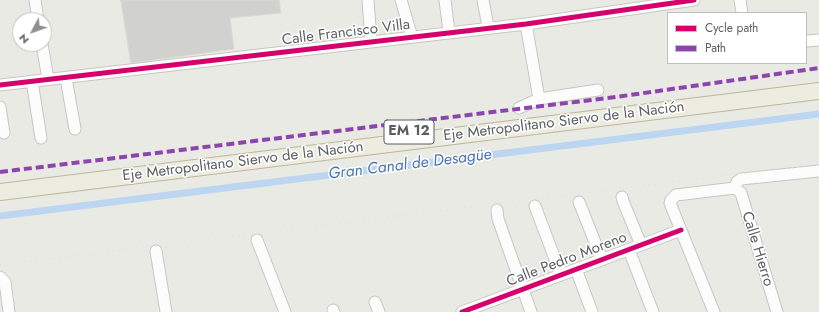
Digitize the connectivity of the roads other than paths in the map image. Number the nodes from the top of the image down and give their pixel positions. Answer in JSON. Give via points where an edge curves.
{"nodes":[{"id":1,"x":35,"y":0,"type":"edge"},
{"id":2,"x":368,"y":0,"type":"edge"},
{"id":3,"x":401,"y":0,"type":"edge"},
{"id":4,"x":445,"y":0,"type":"edge"},
{"id":5,"x":483,"y":0,"type":"edge"},
{"id":6,"x":694,"y":0,"type":"edge"},
{"id":7,"x":740,"y":0,"type":"edge"},
{"id":8,"x":743,"y":0,"type":"edge"},
{"id":9,"x":37,"y":12,"type":"edge"},
{"id":10,"x":742,"y":12,"type":"edge"},
{"id":11,"x":526,"y":24,"type":"junction"},
{"id":12,"x":488,"y":27,"type":"junction"},
{"id":13,"x":449,"y":32,"type":"junction"},
{"id":14,"x":412,"y":37,"type":"junction"},
{"id":15,"x":819,"y":40,"type":"edge"},
{"id":16,"x":807,"y":41,"type":"edge"},
{"id":17,"x":371,"y":42,"type":"junction"},
{"id":18,"x":43,"y":52,"type":"edge"},
{"id":19,"x":66,"y":78,"type":"junction"},
{"id":20,"x":48,"y":80,"type":"junction"},
{"id":21,"x":32,"y":81,"type":"junction"},
{"id":22,"x":819,"y":82,"type":"edge"},
{"id":23,"x":0,"y":85,"type":"edge"},
{"id":24,"x":598,"y":90,"type":"dead end"},
{"id":25,"x":819,"y":91,"type":"edge"},
{"id":26,"x":539,"y":99,"type":"junction"},
{"id":27,"x":0,"y":107,"type":"edge"},
{"id":28,"x":519,"y":108,"type":"dead end"},
{"id":29,"x":75,"y":129,"type":"dead end"},
{"id":30,"x":4,"y":133,"type":"dead end"},
{"id":31,"x":41,"y":138,"type":"dead end"},
{"id":32,"x":819,"y":170,"type":"edge"},
{"id":33,"x":0,"y":183,"type":"edge"},
{"id":34,"x":735,"y":188,"type":"junction"},
{"id":35,"x":0,"y":192,"type":"edge"},
{"id":36,"x":622,"y":196,"type":"dead end"},
{"id":37,"x":579,"y":202,"type":"dead end"},
{"id":38,"x":535,"y":206,"type":"dead end"},
{"id":39,"x":498,"y":210,"type":"dead end"},
{"id":40,"x":681,"y":230,"type":"junction"},
{"id":41,"x":257,"y":240,"type":"dead end"},
{"id":42,"x":641,"y":245,"type":"junction"},
{"id":43,"x":629,"y":250,"type":"junction"},
{"id":44,"x":156,"y":251,"type":"dead end"},
{"id":45,"x":602,"y":260,"type":"junction"},
{"id":46,"x":576,"y":269,"type":"junction"},
{"id":47,"x":561,"y":275,"type":"junction"},
{"id":48,"x":1,"y":278,"type":"edge"},
{"id":49,"x":523,"y":289,"type":"junction"},
{"id":50,"x":467,"y":311,"type":"edge"},
{"id":51,"x":9,"y":312,"type":"edge"},
{"id":52,"x":166,"y":312,"type":"edge"},
{"id":53,"x":285,"y":312,"type":"edge"},
{"id":54,"x":531,"y":312,"type":"edge"},
{"id":55,"x":592,"y":312,"type":"edge"},
{"id":56,"x":653,"y":312,"type":"edge"},
{"id":57,"x":714,"y":312,"type":"edge"},
{"id":58,"x":777,"y":312,"type":"edge"}],
"edges":[{"from":1,"to":9,"type":"street"},
{"from":2,"to":17,"type":"street"},
{"from":3,"to":14,"type":"street"},
{"from":4,"to":13,"type":"street"},
{"from":5,"to":12,"type":"street"},
{"from":6,"to":11,"type":"street","name":"Calle Francisco Villa"},
{"from":7,"to":8,"type":"street"},
{"from":7,"to":10,"type":"street"},
{"from":11,"to":12,"type":"street","name":"Calle Francisco Villa"},
{"from":11,"to":26,"type":"street"},
{"from":12,"to":13,"type":"street","name":"Calle Francisco Villa"},
{"from":13,"to":14,"type":"street","name":"Calle Francisco Villa"},
{"from":14,"to":17,"type":"street","name":"Calle Francisco Villa"},
{"from":15,"to":16,"type":"street"},
{"from":17,"to":19,"type":"street","name":"Calle Francisco Villa"},
{"from":18,"to":20,"type":"street"},
{"from":19,"to":20,"type":"street","name":"Calle Francisco Villa"},
{"from":19,"to":29,"type":"street"},
{"from":20,"to":21,"type":"street","name":"Calle Francisco Villa"},
{"from":21,"to":23,"type":"street","name":"Calle Francisco Villa"},
{"from":21,"to":31,"type":"street"},
{"from":22,"to":33,"type":"highway","name":"Eje Metropolitano Siervo de la Nación","number":"EM 12"},
{"from":24,"to":26,"type":"street"},
{"from":25,"to":35,"type":"highway","name":"Eje Metropolitano Siervo de la Nación","number":"EM 12"},
{"from":26,"to":28,"type":"street"},
{"from":27,"to":30,"type":"street"},
{"from":32,"to":34,"type":"street","via":[[741,179]]},
{"from":34,"to":40,"type":"street","via":[[676,195],[671,198],[670,203]]},
{"from":34,"to":58,"type":"street","name":"Calle Hierro","via":[[741,193]]},
{"from":36,"to":42,"type":"street"},
{"from":37,"to":45,"type":"street"},
{"from":38,"to":47,"type":"street"},
{"from":39,"to":49,"type":"street","via":[[498,219]]},
{"from":40,"to":42,"type":"street","name":"Calle Pedro Moreno"},
{"from":40,"to":57,"type":"street"},
{"from":41,"to":53,"type":"street"},
{"from":42,"to":43,"type":"street","name":"Calle Pedro Moreno"},
{"from":43,"to":45,"type":"street","name":"Calle Pedro Moreno"},
{"from":43,"to":56,"type":"street"},
{"from":44,"to":52,"type":"street"},
{"from":45,"to":46,"type":"street","name":"Calle Pedro Moreno"},
{"from":46,"to":47,"type":"street","name":"Calle Pedro Moreno"},
{"from":46,"to":55,"type":"street"},
{"from":47,"to":49,"type":"street","name":"Calle Pedro Moreno"},
{"from":48,"to":51,"type":"street","via":[[5,282]]},
{"from":49,"to":50,"type":"street","name":"Calle Pedro Moreno"},
{"from":49,"to":54,"type":"street"}]}
